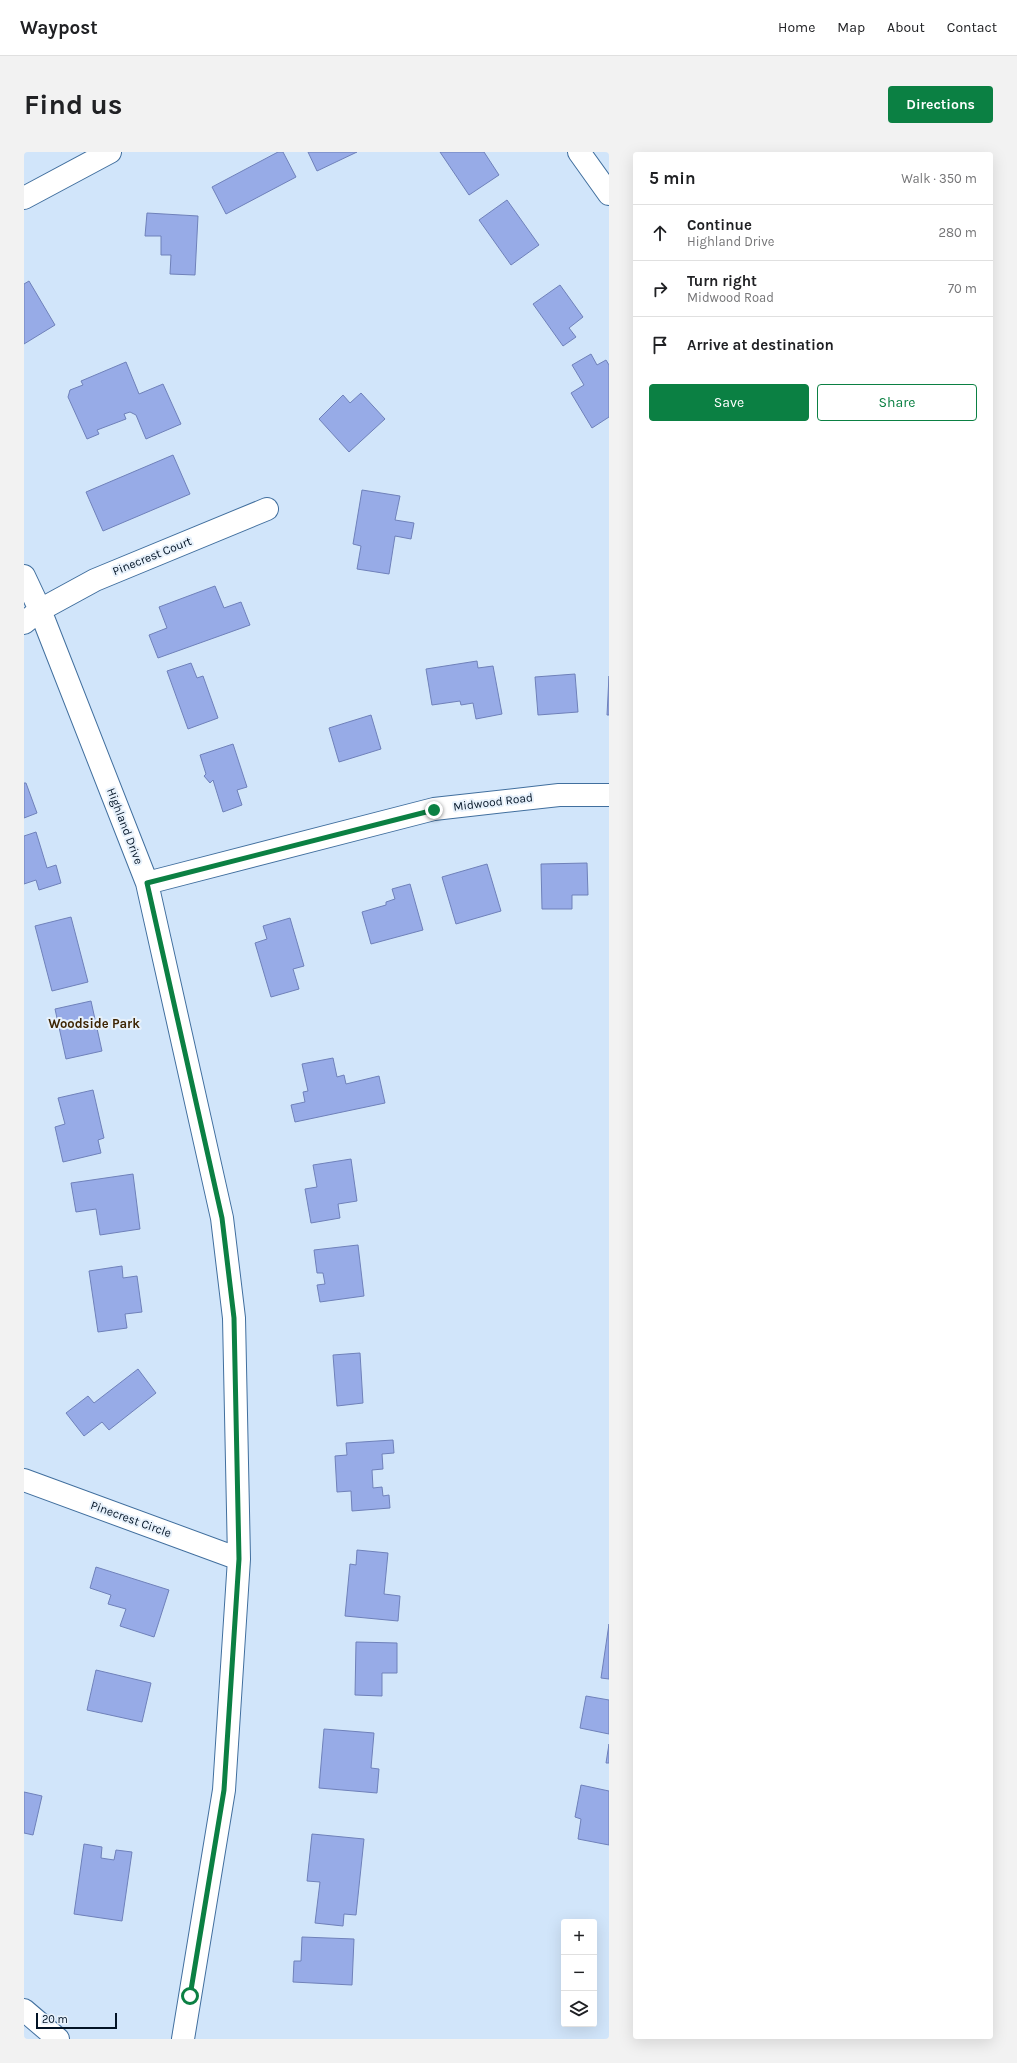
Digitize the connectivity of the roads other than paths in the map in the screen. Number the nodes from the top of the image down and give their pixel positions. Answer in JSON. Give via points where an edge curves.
{"nodes":[{"id":1,"x":110,"y":152,"type":"edge"},
{"id":2,"x":579,"y":152,"type":"edge"},
{"id":3,"x":609,"y":194,"type":"edge"},
{"id":4,"x":24,"y":198,"type":"edge"},
{"id":5,"x":267,"y":509,"type":"dead end"},
{"id":6,"x":24,"y":576,"type":"edge"},
{"id":7,"x":32,"y":616,"type":"edge"},
{"id":8,"x":609,"y":795,"type":"edge"},
{"id":9,"x":147,"y":883,"type":"junction"},
{"id":10,"x":24,"y":1480,"type":"edge"},
{"id":11,"x":239,"y":1559,"type":"junction"},
{"id":12,"x":31,"y":2024,"type":"edge"},
{"id":13,"x":58,"y":2039,"type":"edge"},
{"id":14,"x":183,"y":2039,"type":"edge"}],
"edges":[{"from":1,"to":4,"type":"street"},
{"from":2,"to":3,"type":"street"},
{"from":5,"to":7,"type":"street","name":"Pinecrest Court","via":[[95,580]]},
{"from":6,"to":7,"type":"street","name":"Highland Drive"},
{"from":7,"to":9,"type":"street","name":"Highland Drive"},
{"from":8,"to":9,"type":"street","name":"Midwood Road","via":[[559,794],[434,810]]},
{"from":9,"to":11,"type":"street","name":"Highland Drive","via":[[222,1218],[234,1318]]},
{"from":10,"to":11,"type":"street","name":"Pinecrest Circle"},
{"from":11,"to":14,"type":"street","name":"Highland Drive","via":[[224,1790]]},
{"from":12,"to":13,"type":"street"}]}
